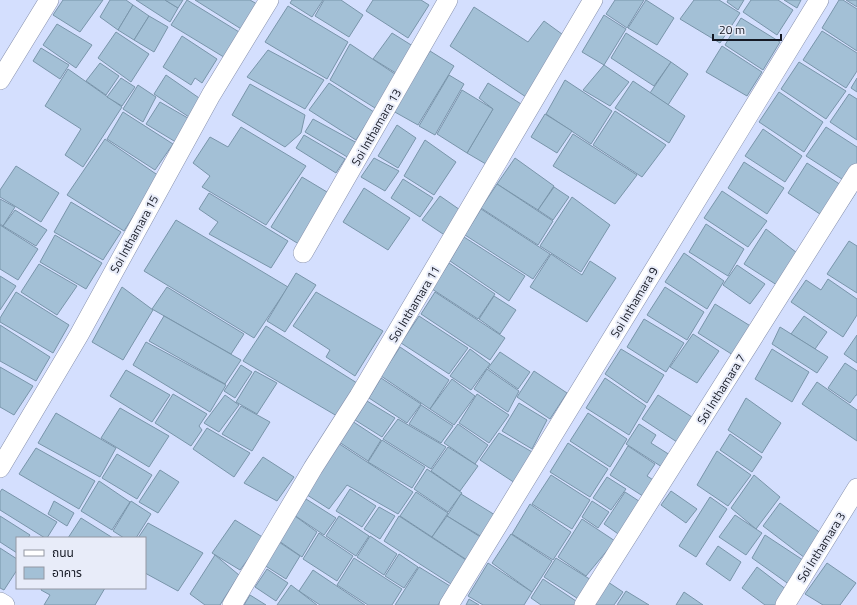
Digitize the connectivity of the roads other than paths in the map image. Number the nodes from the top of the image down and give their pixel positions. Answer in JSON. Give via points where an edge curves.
{"nodes":[{"id":1,"x":49,"y":0,"type":"edge"},
{"id":2,"x":269,"y":0,"type":"edge"},
{"id":3,"x":448,"y":0,"type":"edge"},
{"id":4,"x":593,"y":0,"type":"edge"},
{"id":5,"x":819,"y":0,"type":"edge"},
{"id":6,"x":0,"y":80,"type":"edge"},
{"id":7,"x":857,"y":173,"type":"edge"},
{"id":8,"x":303,"y":253,"type":"dead end"},
{"id":9,"x":0,"y":468,"type":"edge"},
{"id":10,"x":857,"y":488,"type":"edge"},
{"id":11,"x":0,"y":602,"type":"edge"},
{"id":12,"x":5,"y":605,"type":"edge"},
{"id":13,"x":232,"y":605,"type":"edge"},
{"id":14,"x":450,"y":605,"type":"edge"},
{"id":15,"x":584,"y":605,"type":"edge"},
{"id":16,"x":785,"y":605,"type":"edge"}],
"edges":[{"from":1,"to":6,"type":"street"},
{"from":2,"to":9,"type":"street","name":"Soi Inthamara 15","via":[[211,95],[79,334]]},
{"from":3,"to":8,"type":"street","name":"Soi Inthamara 13"},
{"from":4,"to":13,"type":"street","name":"Soi Inthamara 11","via":[[363,390],[313,468]]},
{"from":5,"to":14,"type":"street","name":"Soi Inthamara 9"},
{"from":7,"to":15,"type":"street","name":"Soi Inthamara 7"},
{"from":10,"to":16,"type":"street","name":"Soi Inthamara 3"},
{"from":11,"to":12,"type":"street"}]}
